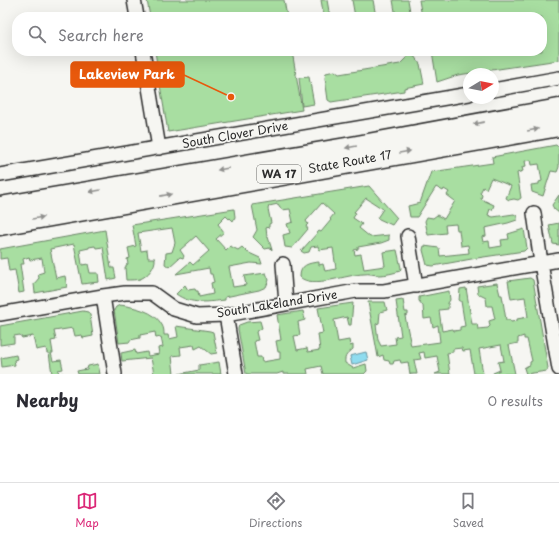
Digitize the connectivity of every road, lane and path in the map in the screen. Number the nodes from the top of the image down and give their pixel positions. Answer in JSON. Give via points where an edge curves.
{"nodes":[{"id":1,"x":134,"y":0,"type":"edge"},
{"id":2,"x":136,"y":12,"type":"edge"},
{"id":3,"x":144,"y":56,"type":"edge"},
{"id":4,"x":559,"y":78,"type":"edge"},
{"id":5,"x":499,"y":89,"type":"edge"},
{"id":6,"x":463,"y":95,"type":"edge"},
{"id":7,"x":559,"y":109,"type":"edge"},
{"id":8,"x":559,"y":126,"type":"edge"},
{"id":9,"x":159,"y":148,"type":"junction"},
{"id":10,"x":0,"y":175,"type":"edge"},
{"id":11,"x":0,"y":207,"type":"edge"},
{"id":12,"x":534,"y":213,"type":"dead end"},
{"id":13,"x":0,"y":225,"type":"edge"},
{"id":14,"x":408,"y":236,"type":"dead end"},
{"id":15,"x":559,"y":260,"type":"edge"},
{"id":16,"x":283,"y":264,"type":"dead end"},
{"id":17,"x":541,"y":264,"type":"junction"},
{"id":18,"x":416,"y":286,"type":"junction"},
{"id":19,"x":102,"y":296,"type":"junction"},
{"id":20,"x":286,"y":304,"type":"junction"},
{"id":21,"x":0,"y":314,"type":"edge"},
{"id":22,"x":226,"y":314,"type":"junction"},
{"id":23,"x":559,"y":369,"type":"edge"},
{"id":24,"x":115,"y":374,"type":"edge"},
{"id":25,"x":236,"y":374,"type":"edge"}],
"edges":[{"from":1,"to":2,"type":"street"},
{"from":3,"to":9,"type":"street"},
{"from":4,"to":5,"type":"street"},
{"from":6,"to":9,"type":"street","name":"South Clover Drive"},
{"from":7,"to":11,"type":"highway","name":"State Route 17","number":"WA 17","one_way":true,"via":[[338,150]]},
{"from":13,"to":8,"type":"highway","name":"State Route 17","number":"WA 17","one_way":true},
{"from":9,"to":10,"type":"street","name":"South Clover Drive"},
{"from":12,"to":17,"type":"street"},
{"from":14,"to":18,"type":"street"},
{"from":15,"to":17,"type":"street","name":"South Lakeland Drive"},
{"from":16,"to":20,"type":"street"},
{"from":17,"to":18,"type":"street","name":"South Lakeland Drive"},
{"from":17,"to":23,"type":"street"},
{"from":18,"to":20,"type":"street","name":"South Lakeland Drive","via":[[384,291],[356,291]]},
{"from":19,"to":21,"type":"street","name":"South Lakeland Drive"},
{"from":19,"to":22,"type":"street","name":"South Lakeland Drive","via":[[152,293],[174,309],[197,316]]},
{"from":19,"to":24,"type":"street"},
{"from":20,"to":22,"type":"street","name":"South Lakeland Drive"},
{"from":22,"to":25,"type":"street"}]}
